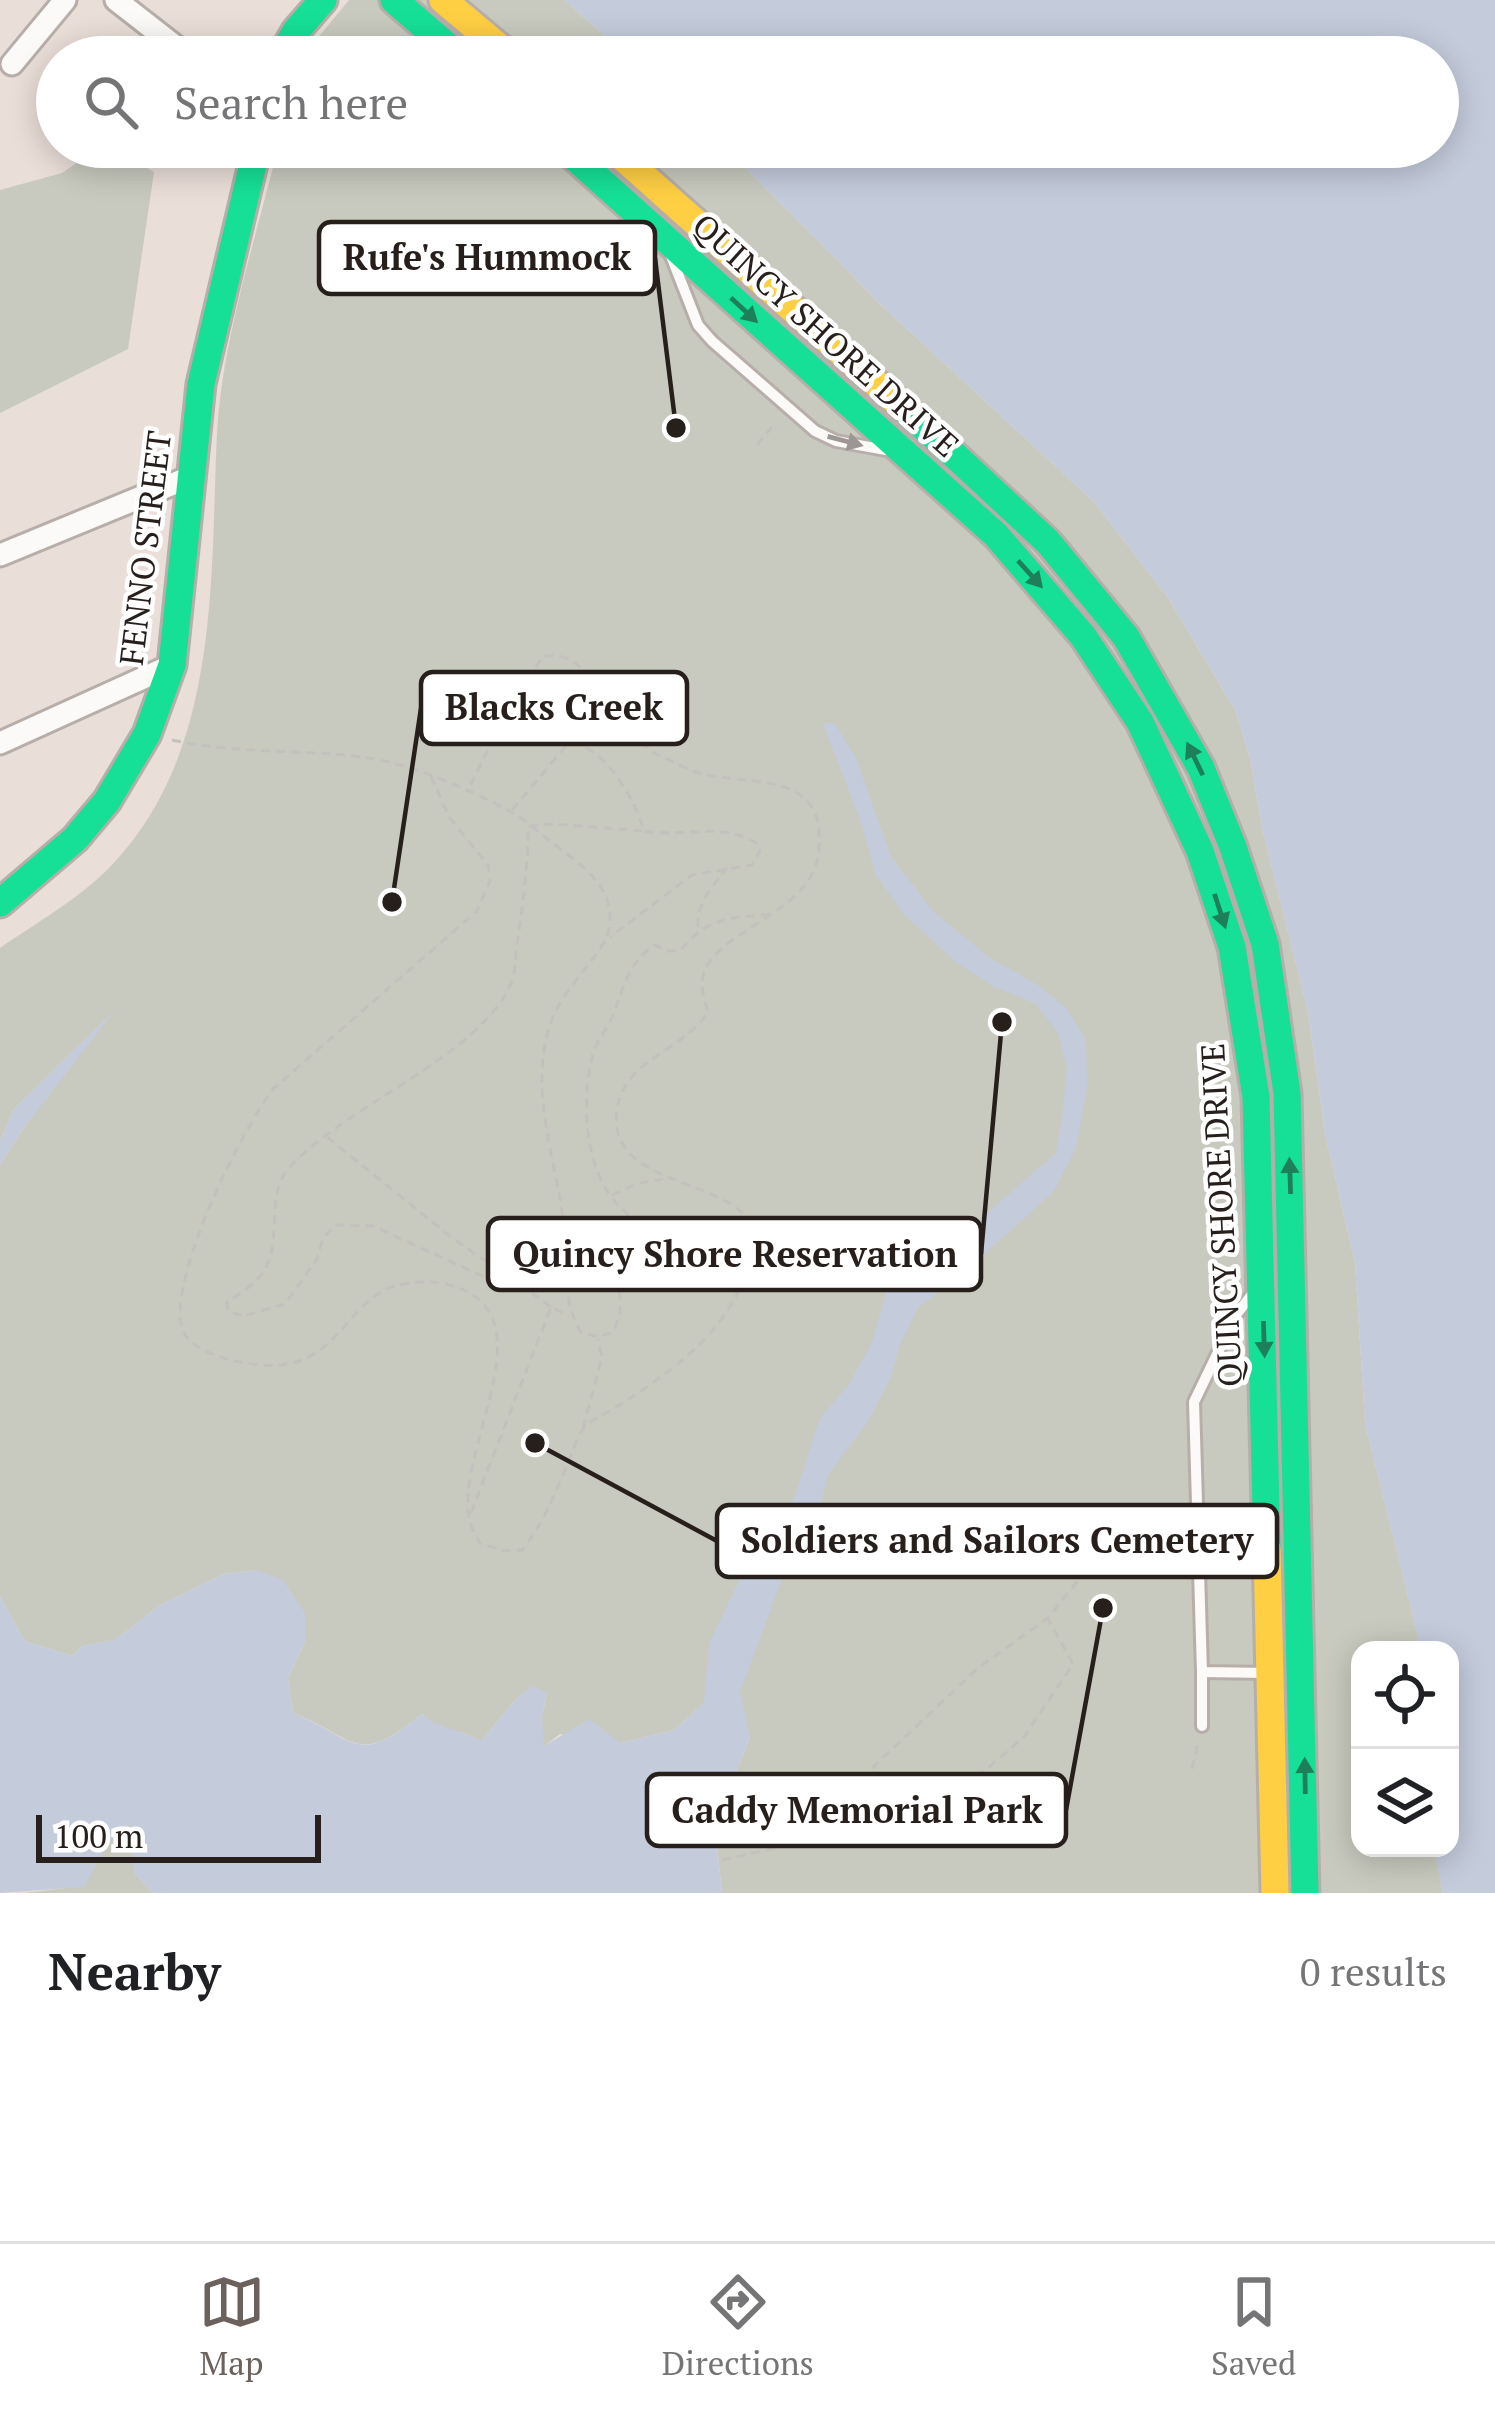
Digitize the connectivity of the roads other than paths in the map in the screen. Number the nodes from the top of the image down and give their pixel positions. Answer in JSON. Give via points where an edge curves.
{"nodes":[{"id":1,"x":65,"y":0,"type":"edge"},
{"id":2,"x":116,"y":0,"type":"edge"},
{"id":3,"x":323,"y":0,"type":"edge"},
{"id":4,"x":394,"y":0,"type":"edge"},
{"id":5,"x":443,"y":0,"type":"edge"},
{"id":6,"x":162,"y":36,"type":"edge"},
{"id":7,"x":293,"y":36,"type":"edge"},
{"id":8,"x":436,"y":36,"type":"edge"},
{"id":9,"x":486,"y":36,"type":"edge"},
{"id":10,"x":12,"y":64,"type":"dead end"},
{"id":11,"x":251,"y":168,"type":"edge"},
{"id":12,"x":586,"y":168,"type":"edge"},
{"id":13,"x":634,"y":168,"type":"edge"},
{"id":14,"x":663,"y":237,"type":"junction"},
{"id":15,"x":905,"y":454,"type":"junction"},
{"id":16,"x":190,"y":477,"type":"junction"},
{"id":17,"x":0,"y":555,"type":"edge"},
{"id":18,"x":172,"y":665,"type":"junction"},
{"id":19,"x":0,"y":742,"type":"edge"},
{"id":20,"x":0,"y":903,"type":"edge"},
{"id":21,"x":1262,"y":1281,"type":"junction"},
{"id":22,"x":1202,"y":1672,"type":"junction"},
{"id":23,"x":1272,"y":1673,"type":"junction"},
{"id":24,"x":1302,"y":1673,"type":"junction"},
{"id":25,"x":1202,"y":1726,"type":"road end"},
{"id":26,"x":1275,"y":1893,"type":"edge"},
{"id":27,"x":1305,"y":1893,"type":"edge"}],
"edges":[{"from":1,"to":10,"type":"street"},
{"from":2,"to":6,"type":"street"},
{"from":3,"to":7,"type":"main road"},
{"from":4,"to":8,"type":"main road"},
{"from":5,"to":9,"type":"main road"},
{"from":11,"to":16,"type":"main road","name":"FENNO STREET","via":[[201,384]]},
{"from":12,"to":14,"type":"main road","name":"QUINCY SHORE DRIVE"},
{"from":24,"to":13,"type":"main road","name":"QUINCY SHORE DRIVE","one_way":true,"via":[[1287,1093],[1264,944],[1201,768],[1126,638],[1048,542]]},
{"from":14,"to":15,"type":"main road","name":"QUINCY SHORE DRIVE","one_way":true},
{"from":14,"to":15,"type":"lane","one_way":true,"via":[[712,341],[815,431]]},
{"from":15,"to":21,"type":"main road","name":"QUINCY SHORE DRIVE","one_way":true,"via":[[996,535],[1083,636],[1140,722],[1200,851],[1232,947],[1251,1051]]},
{"from":16,"to":17,"type":"street"},
{"from":16,"to":18,"type":"main road","name":"FENNO STREET"},
{"from":18,"to":19,"type":"street"},
{"from":18,"to":20,"type":"main road","name":"FENNO STREET","via":[[147,734],[107,801]]},
{"from":21,"to":22,"type":"lane","via":[[1236,1315],[1194,1402]]},
{"from":21,"to":23,"type":"main road","name":"QUINCY SHORE DRIVE","one_way":true},
{"from":22,"to":23,"type":"lane"},
{"from":22,"to":25,"type":"lane"},
{"from":23,"to":24,"type":"lane"},
{"from":23,"to":26,"type":"main road","name":"QUINCY SHORE DRIVE"},
{"from":27,"to":24,"type":"main road","name":"QUINCY SHORE DRIVE","one_way":true}]}
